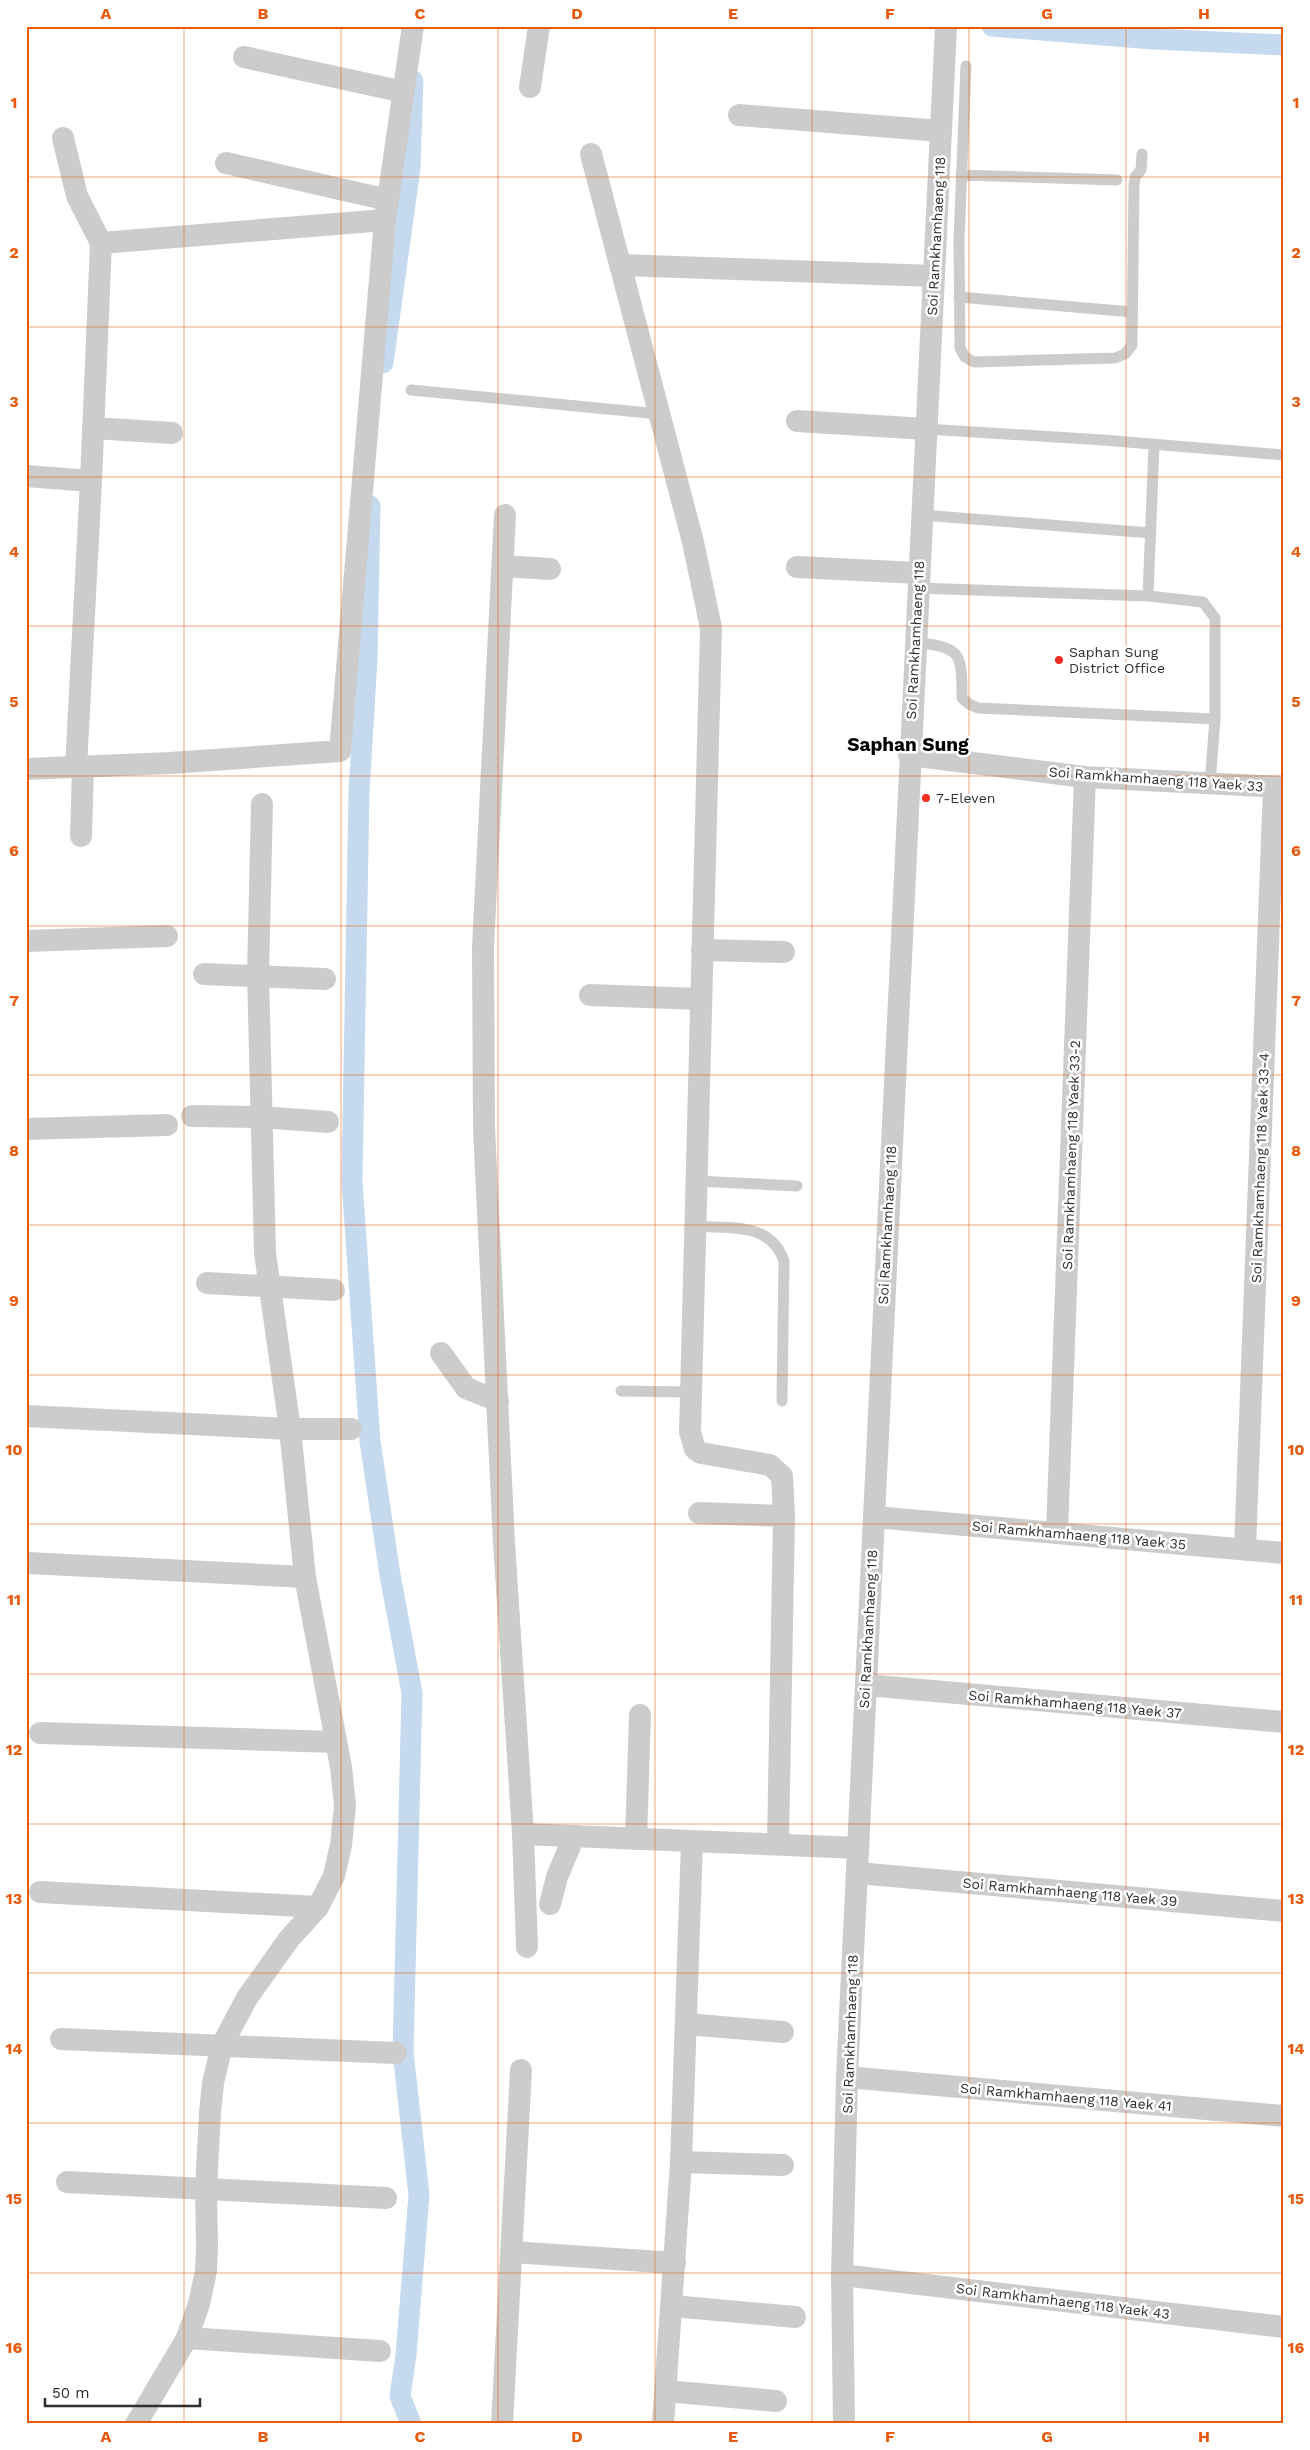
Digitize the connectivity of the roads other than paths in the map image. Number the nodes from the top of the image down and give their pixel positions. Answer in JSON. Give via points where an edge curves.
{"nodes":[{"id":1,"x":413,"y":26,"type":"edge"},
{"id":2,"x":539,"y":26,"type":"edge"},
{"id":3,"x":946,"y":26,"type":"edge"},
{"id":4,"x":244,"y":57,"type":"dead end"},
{"id":5,"x":966,"y":66,"type":"dead end"},
{"id":6,"x":530,"y":87,"type":"dead end"},
{"id":7,"x":404,"y":92,"type":"junction"},
{"id":8,"x":739,"y":115,"type":"dead end"},
{"id":9,"x":941,"y":131,"type":"junction"},
{"id":10,"x":63,"y":138,"type":"dead end"},
{"id":11,"x":591,"y":154,"type":"dead end"},
{"id":12,"x":1142,"y":154,"type":"dead end"},
{"id":13,"x":226,"y":163,"type":"dead end"},
{"id":14,"x":961,"y":175,"type":"junction"},
{"id":15,"x":1117,"y":180,"type":"dead end"},
{"id":16,"x":386,"y":210,"type":"junction"},
{"id":17,"x":936,"y":239,"type":"junction"},
{"id":18,"x":959,"y":240,"type":"junction"},
{"id":19,"x":101,"y":243,"type":"junction"},
{"id":20,"x":621,"y":265,"type":"junction"},
{"id":21,"x":934,"y":276,"type":"junction"},
{"id":22,"x":959,"y":297,"type":"junction"},
{"id":23,"x":1132,"y":312,"type":"junction"},
{"id":24,"x":411,"y":390,"type":"dead end"},
{"id":25,"x":659,"y":414,"type":"junction"},
{"id":26,"x":797,"y":421,"type":"dead end"},
{"id":27,"x":93,"y":428,"type":"junction"},
{"id":28,"x":926,"y":430,"type":"junction"},
{"id":29,"x":172,"y":433,"type":"dead end"},
{"id":30,"x":1154,"y":445,"type":"junction"},
{"id":31,"x":1284,"y":455,"type":"edge"},
{"id":32,"x":26,"y":476,"type":"edge"},
{"id":33,"x":91,"y":480,"type":"junction"},
{"id":34,"x":505,"y":515,"type":"dead end"},
{"id":35,"x":922,"y":515,"type":"junction"},
{"id":36,"x":1151,"y":533,"type":"junction"},
{"id":37,"x":503,"y":566,"type":"junction"},
{"id":38,"x":797,"y":567,"type":"dead end"},
{"id":39,"x":550,"y":569,"type":"dead end"},
{"id":40,"x":918,"y":581,"type":"junction"},
{"id":41,"x":1148,"y":596,"type":"junction"},
{"id":42,"x":915,"y":642,"type":"junction"},
{"id":43,"x":1215,"y":720,"type":"junction"},
{"id":44,"x":909,"y":755,"type":"junction"},
{"id":45,"x":80,"y":767,"type":"junction"},
{"id":46,"x":26,"y":769,"type":"edge"},
{"id":47,"x":1085,"y":777,"type":"junction"},
{"id":48,"x":1210,"y":784,"type":"junction"},
{"id":49,"x":1279,"y":787,"type":"edge"},
{"id":50,"x":262,"y":804,"type":"dead end"},
{"id":51,"x":81,"y":836,"type":"dead end"},
{"id":52,"x":167,"y":936,"type":"dead end"},
{"id":53,"x":26,"y":942,"type":"edge"},
{"id":54,"x":702,"y":950,"type":"junction"},
{"id":55,"x":784,"y":952,"type":"dead end"},
{"id":56,"x":204,"y":974,"type":"dead end"},
{"id":57,"x":258,"y":975,"type":"junction"},
{"id":58,"x":324,"y":979,"type":"dead end"},
{"id":59,"x":590,"y":995,"type":"dead end"},
{"id":60,"x":700,"y":999,"type":"junction"},
{"id":61,"x":192,"y":1116,"type":"dead end"},
{"id":62,"x":261,"y":1117,"type":"junction"},
{"id":63,"x":328,"y":1122,"type":"dead end"},
{"id":64,"x":167,"y":1124,"type":"dead end"},
{"id":65,"x":26,"y":1129,"type":"edge"},
{"id":66,"x":696,"y":1181,"type":"junction"},
{"id":67,"x":797,"y":1186,"type":"dead end"},
{"id":68,"x":694,"y":1226,"type":"junction"},
{"id":69,"x":207,"y":1283,"type":"dead end"},
{"id":70,"x":269,"y":1288,"type":"junction"},
{"id":71,"x":334,"y":1290,"type":"dead end"},
{"id":72,"x":441,"y":1353,"type":"dead end"},
{"id":73,"x":621,"y":1391,"type":"dead end"},
{"id":74,"x":691,"y":1392,"type":"junction"},
{"id":75,"x":498,"y":1401,"type":"junction"},
{"id":76,"x":782,"y":1401,"type":"dead end"},
{"id":77,"x":26,"y":1416,"type":"edge"},
{"id":78,"x":351,"y":1429,"type":"dead end"},
{"id":79,"x":290,"y":1430,"type":"junction"},
{"id":80,"x":699,"y":1513,"type":"dead end"},
{"id":81,"x":784,"y":1516,"type":"junction"},
{"id":82,"x":874,"y":1517,"type":"junction"},
{"id":83,"x":1057,"y":1532,"type":"junction"},
{"id":84,"x":1245,"y":1549,"type":"junction"},
{"id":85,"x":1284,"y":1553,"type":"edge"},
{"id":86,"x":28,"y":1563,"type":"dead end"},
{"id":87,"x":305,"y":1577,"type":"junction"},
{"id":88,"x":866,"y":1685,"type":"junction"},
{"id":89,"x":640,"y":1715,"type":"dead end"},
{"id":90,"x":1284,"y":1722,"type":"edge"},
{"id":91,"x":40,"y":1734,"type":"dead end"},
{"id":92,"x":336,"y":1742,"type":"junction"},
{"id":93,"x":523,"y":1834,"type":"junction"},
{"id":94,"x":574,"y":1836,"type":"junction"},
{"id":95,"x":636,"y":1839,"type":"junction"},
{"id":96,"x":692,"y":1841,"type":"junction"},
{"id":97,"x":778,"y":1843,"type":"junction"},
{"id":98,"x":858,"y":1848,"type":"junction"},
{"id":99,"x":857,"y":1873,"type":"junction"},
{"id":100,"x":40,"y":1892,"type":"dead end"},
{"id":101,"x":550,"y":1904,"type":"dead end"},
{"id":102,"x":318,"y":1907,"type":"junction"},
{"id":103,"x":1284,"y":1911,"type":"edge"},
{"id":104,"x":527,"y":1946,"type":"dead end"},
{"id":105,"x":686,"y":2024,"type":"junction"},
{"id":106,"x":784,"y":2032,"type":"dead end"},
{"id":107,"x":61,"y":2039,"type":"dead end"},
{"id":108,"x":222,"y":2045,"type":"junction"},
{"id":109,"x":396,"y":2053,"type":"dead end"},
{"id":110,"x":521,"y":2070,"type":"dead end"},
{"id":111,"x":847,"y":2077,"type":"junction"},
{"id":112,"x":1284,"y":2116,"type":"edge"},
{"id":113,"x":681,"y":2162,"type":"junction"},
{"id":114,"x":783,"y":2165,"type":"dead end"},
{"id":115,"x":68,"y":2182,"type":"dead end"},
{"id":116,"x":206,"y":2188,"type":"junction"},
{"id":117,"x":386,"y":2198,"type":"dead end"},
{"id":118,"x":512,"y":2252,"type":"junction"},
{"id":119,"x":675,"y":2263,"type":"junction"},
{"id":120,"x":842,"y":2275,"type":"junction"},
{"id":121,"x":672,"y":2306,"type":"junction"},
{"id":122,"x":795,"y":2317,"type":"dead end"},
{"id":123,"x":1284,"y":2328,"type":"edge"},
{"id":124,"x":187,"y":2338,"type":"junction"},
{"id":125,"x":380,"y":2350,"type":"dead end"},
{"id":126,"x":666,"y":2391,"type":"junction"},
{"id":127,"x":776,"y":2401,"type":"dead end"},
{"id":128,"x":136,"y":2424,"type":"edge"},
{"id":129,"x":502,"y":2424,"type":"edge"},
{"id":130,"x":663,"y":2424,"type":"edge"},
{"id":131,"x":844,"y":2424,"type":"edge"}],
"edges":[{"from":1,"to":7,"type":"street"},
{"from":2,"to":6,"type":"street"},
{"from":3,"to":9,"type":"street","name":"Soi Ramkhamhaeng 118"},
{"from":4,"to":7,"type":"street"},
{"from":5,"to":14,"type":"lane"},
{"from":7,"to":16,"type":"street"},
{"from":8,"to":9,"type":"street"},
{"from":9,"to":17,"type":"street","name":"Soi Ramkhamhaeng 118"},
{"from":10,"to":19,"type":"street","via":[[77,196]]},
{"from":11,"to":20,"type":"street"},
{"from":12,"to":23,"type":"lane","via":[[1141,170],[1134,185]]},
{"from":13,"to":16,"type":"street"},
{"from":14,"to":15,"type":"lane"},
{"from":14,"to":18,"type":"lane"},
{"from":16,"to":19,"type":"street"},
{"from":16,"to":45,"type":"street","via":[[340,752]]},
{"from":17,"to":18,"type":"lane"},
{"from":17,"to":21,"type":"street","name":"Soi Ramkhamhaeng 118"},
{"from":18,"to":22,"type":"lane"},
{"from":19,"to":27,"type":"street"},
{"from":20,"to":21,"type":"street"},
{"from":20,"to":25,"type":"street"},
{"from":21,"to":28,"type":"street","name":"Soi Ramkhamhaeng 118"},
{"from":22,"to":23,"type":"lane"},
{"from":22,"to":23,"type":"lane","via":[[960,348],[964,356],[974,362],[1115,358],[1125,354],[1132,345]]},
{"from":24,"to":25,"type":"lane"},
{"from":25,"to":54,"type":"street","via":[[693,542],[711,628]]},
{"from":26,"to":28,"type":"street"},
{"from":27,"to":29,"type":"street"},
{"from":27,"to":33,"type":"street"},
{"from":28,"to":30,"type":"lane"},
{"from":28,"to":35,"type":"street","name":"Soi Ramkhamhaeng 118"},
{"from":30,"to":31,"type":"lane"},
{"from":30,"to":36,"type":"lane"},
{"from":32,"to":33,"type":"street"},
{"from":33,"to":45,"type":"street"},
{"from":34,"to":37,"type":"street"},
{"from":35,"to":36,"type":"lane"},
{"from":35,"to":40,"type":"street","name":"Soi Ramkhamhaeng 118"},
{"from":36,"to":41,"type":"lane"},
{"from":37,"to":39,"type":"street"},
{"from":37,"to":75,"type":"street","via":[[483,947],[484,1128]]},
{"from":38,"to":40,"type":"street"},
{"from":40,"to":41,"type":"lane"},
{"from":40,"to":42,"type":"street","name":"Soi Ramkhamhaeng 118"},
{"from":41,"to":43,"type":"lane","via":[[1203,602],[1215,618]]},
{"from":42,"to":43,"type":"lane","via":[[946,646],[956,653],[962,670],[962,698],[978,708]]},
{"from":42,"to":44,"type":"street","name":"Soi Ramkhamhaeng 118"},
{"from":43,"to":48,"type":"lane"},
{"from":44,"to":47,"type":"street","name":"Soi Ramkhamhaeng 118 Yaek 33"},
{"from":44,"to":82,"type":"street","name":"Soi Ramkhamhaeng 118"},
{"from":45,"to":46,"type":"street"},
{"from":45,"to":51,"type":"street"},
{"from":47,"to":48,"type":"street","name":"Soi Ramkhamhaeng 118 Yaek 33"},
{"from":47,"to":83,"type":"street","name":"Soi Ramkhamhaeng 118 Yaek 33-2"},
{"from":48,"to":49,"type":"street","name":"Soi Ramkhamhaeng 118 Yaek 33"},
{"from":49,"to":84,"type":"street","name":"Soi Ramkhamhaeng 118 Yaek 33-4"},
{"from":50,"to":57,"type":"street"},
{"from":52,"to":53,"type":"street"},
{"from":54,"to":55,"type":"street"},
{"from":54,"to":60,"type":"street"},
{"from":56,"to":57,"type":"street"},
{"from":57,"to":58,"type":"street"},
{"from":57,"to":62,"type":"street"},
{"from":59,"to":60,"type":"street"},
{"from":60,"to":66,"type":"street"},
{"from":61,"to":62,"type":"street"},
{"from":62,"to":63,"type":"street"},
{"from":62,"to":70,"type":"street"},
{"from":64,"to":65,"type":"street"},
{"from":66,"to":67,"type":"lane"},
{"from":66,"to":68,"type":"street"},
{"from":68,"to":74,"type":"street"},
{"from":68,"to":76,"type":"lane","via":[[759,1231],[780,1250],[784,1270]]},
{"from":69,"to":70,"type":"street"},
{"from":70,"to":71,"type":"street"},
{"from":70,"to":79,"type":"street"},
{"from":72,"to":75,"type":"street","via":[[466,1388]]},
{"from":73,"to":74,"type":"lane"},
{"from":74,"to":81,"type":"street","via":[[690,1432],[695,1449],[701,1453],[770,1465],[777,1470],[782,1476]]},
{"from":75,"to":93,"type":"street"},
{"from":77,"to":79,"type":"street"},
{"from":78,"to":79,"type":"street"},
{"from":79,"to":87,"type":"street"},
{"from":80,"to":81,"type":"street"},
{"from":81,"to":97,"type":"street"},
{"from":82,"to":83,"type":"street","name":"Soi Ramkhamhaeng 118 Yaek 35"},
{"from":82,"to":88,"type":"street","name":"Soi Ramkhamhaeng 118"},
{"from":83,"to":84,"type":"street","name":"Soi Ramkhamhaeng 118 Yaek 35"},
{"from":84,"to":85,"type":"street","name":"Soi Ramkhamhaeng 118 Yaek 35"},
{"from":86,"to":87,"type":"street"},
{"from":87,"to":92,"type":"street"},
{"from":88,"to":90,"type":"street","name":"Soi Ramkhamhaeng 118 Yaek 37"},
{"from":88,"to":98,"type":"street","name":"Soi Ramkhamhaeng 118"},
{"from":89,"to":95,"type":"street"},
{"from":91,"to":92,"type":"street"},
{"from":92,"to":102,"type":"street","via":[[345,1805],[341,1845],[334,1876]]},
{"from":93,"to":94,"type":"street"},
{"from":93,"to":104,"type":"street"},
{"from":94,"to":95,"type":"street"},
{"from":94,"to":101,"type":"street"},
{"from":95,"to":96,"type":"street"},
{"from":96,"to":97,"type":"street"},
{"from":96,"to":105,"type":"street"},
{"from":97,"to":98,"type":"street"},
{"from":98,"to":99,"type":"street","name":"Soi Ramkhamhaeng 118"},
{"from":99,"to":103,"type":"street","name":"Soi Ramkhamhaeng 118 Yaek 39"},
{"from":99,"to":111,"type":"street","name":"Soi Ramkhamhaeng 118"},
{"from":100,"to":102,"type":"street"},
{"from":102,"to":108,"type":"street","via":[[267,1968]]},
{"from":105,"to":106,"type":"street"},
{"from":105,"to":113,"type":"street"},
{"from":107,"to":108,"type":"street"},
{"from":108,"to":109,"type":"street"},
{"from":108,"to":116,"type":"street","via":[[212,2090]]},
{"from":110,"to":118,"type":"street"},
{"from":111,"to":112,"type":"street","name":"Soi Ramkhamhaeng 118 Yaek 41"},
{"from":111,"to":120,"type":"street","name":"Soi Ramkhamhaeng 118"},
{"from":113,"to":114,"type":"street"},
{"from":113,"to":119,"type":"street"},
{"from":115,"to":116,"type":"street"},
{"from":116,"to":117,"type":"street"},
{"from":116,"to":124,"type":"street","via":[[206,2271]]},
{"from":118,"to":119,"type":"street"},
{"from":118,"to":129,"type":"street"},
{"from":119,"to":121,"type":"street"},
{"from":120,"to":123,"type":"street","name":"Soi Ramkhamhaeng 118 Yaek 43"},
{"from":120,"to":131,"type":"street","name":"Soi Ramkhamhaeng 118"},
{"from":121,"to":122,"type":"street"},
{"from":121,"to":126,"type":"street"},
{"from":124,"to":125,"type":"street"},
{"from":124,"to":128,"type":"street"},
{"from":126,"to":127,"type":"street"},
{"from":126,"to":130,"type":"street"}]}
